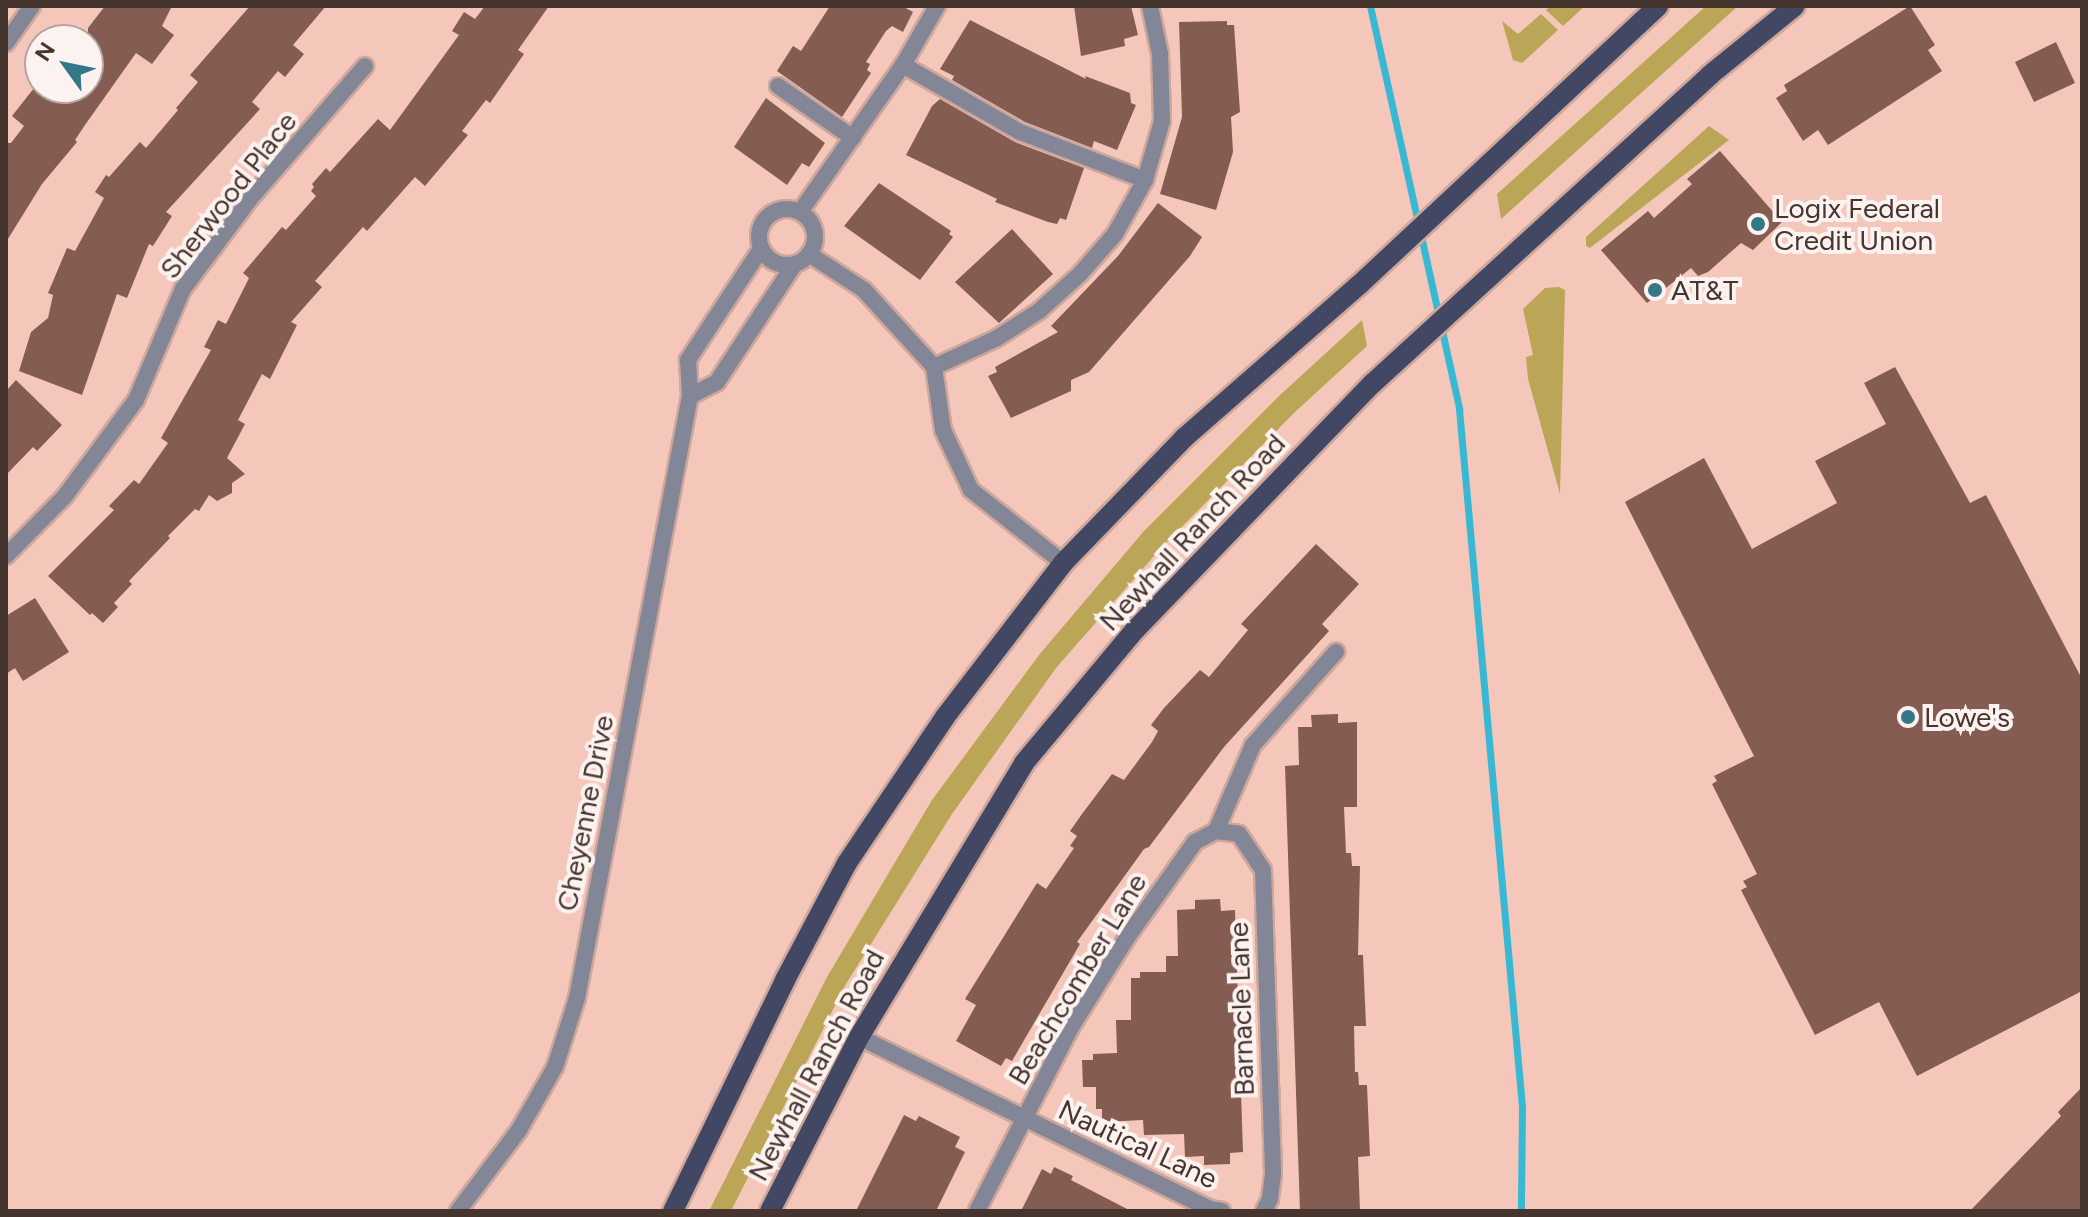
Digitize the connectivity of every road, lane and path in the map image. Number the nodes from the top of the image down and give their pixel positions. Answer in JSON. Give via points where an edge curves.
{"nodes":[{"id":1,"x":32,"y":6,"type":"edge"},
{"id":2,"x":937,"y":6,"type":"edge"},
{"id":3,"x":1150,"y":6,"type":"edge"},
{"id":4,"x":1658,"y":6,"type":"edge"},
{"id":5,"x":1795,"y":6,"type":"edge"},
{"id":6,"x":6,"y":43,"type":"edge"},
{"id":7,"x":903,"y":65,"type":"junction"},
{"id":8,"x":365,"y":66,"type":"dead end"},
{"id":9,"x":778,"y":86,"type":"dead end"},
{"id":10,"x":853,"y":138,"type":"junction"},
{"id":11,"x":1145,"y":180,"type":"junction"},
{"id":12,"x":800,"y":212,"type":"junction"},
{"id":13,"x":761,"y":249,"type":"junction"},
{"id":14,"x":809,"y":254,"type":"junction"},
{"id":15,"x":794,"y":265,"type":"junction"},
{"id":16,"x":934,"y":367,"type":"junction"},
{"id":17,"x":690,"y":396,"type":"junction"},
{"id":18,"x":6,"y":556,"type":"edge"},
{"id":19,"x":1063,"y":563,"type":"junction"},
{"id":20,"x":1336,"y":652,"type":"dead end"},
{"id":21,"x":1216,"y":831,"type":"junction"},
{"id":22,"x":859,"y":1037,"type":"junction"},
{"id":23,"x":1024,"y":1118,"type":"junction"},
{"id":24,"x":458,"y":1211,"type":"edge"},
{"id":25,"x":673,"y":1211,"type":"edge"},
{"id":26,"x":770,"y":1211,"type":"edge"},
{"id":27,"x":977,"y":1211,"type":"edge"},
{"id":28,"x":1222,"y":1211,"type":"edge"},
{"id":29,"x":1264,"y":1211,"type":"edge"}],
"edges":[{"from":1,"to":6,"type":"street"},
{"from":2,"to":7,"type":"street"},
{"from":3,"to":11,"type":"street","via":[[1160,54],[1162,121]]},
{"from":4,"to":19,"type":"main road","via":[[1359,285],[1184,438]]},
{"from":5,"to":22,"type":"main road","name":"Newhall Ranch Road","via":[[1710,75],[1372,384],[1135,630],[1024,763]]},
{"from":7,"to":10,"type":"street"},
{"from":7,"to":11,"type":"street","via":[[1020,132]]},
{"from":8,"to":18,"type":"street","name":"Sherwood Place","via":[[249,200],[183,289],[136,400],[65,496]]},
{"from":9,"to":10,"type":"street"},
{"from":10,"to":12,"type":"street"},
{"from":11,"to":16,"type":"street","via":[[1115,234],[1039,311],[997,338]]},
{"from":12,"to":13,"type":"street","via":[[783,209],[767,216],[759,232]]},
{"from":12,"to":14,"type":"street","via":[[815,235]]},
{"from":13,"to":15,"type":"street","via":[[774,263]]},
{"from":13,"to":17,"type":"street","name":"Cheyenne Drive","via":[[688,360]]},
{"from":14,"to":15,"type":"street"},
{"from":14,"to":16,"type":"street","via":[[864,290]]},
{"from":15,"to":17,"type":"street","via":[[717,382]]},
{"from":16,"to":19,"type":"street","via":[[943,430],[971,490]]},
{"from":17,"to":24,"type":"street","name":"Cheyenne Drive","via":[[577,998],[555,1067],[519,1130]]},
{"from":19,"to":25,"type":"main road","via":[[945,717],[847,863]]},
{"from":20,"to":21,"type":"street","via":[[1253,745]]},
{"from":21,"to":23,"type":"street","name":"Beachcomber Lane","via":[[1195,842],[1126,939],[1070,1029]]},
{"from":21,"to":29,"type":"street","name":"Barnacle Lane","via":[[1239,834],[1263,870],[1273,1174]]},
{"from":22,"to":23,"type":"street","name":"Nautical Lane"},
{"from":22,"to":26,"type":"main road","name":"Newhall Ranch Road"},
{"from":23,"to":27,"type":"street","name":"Beachcomber Lane"},
{"from":23,"to":28,"type":"street","name":"Nautical Lane"}]}
